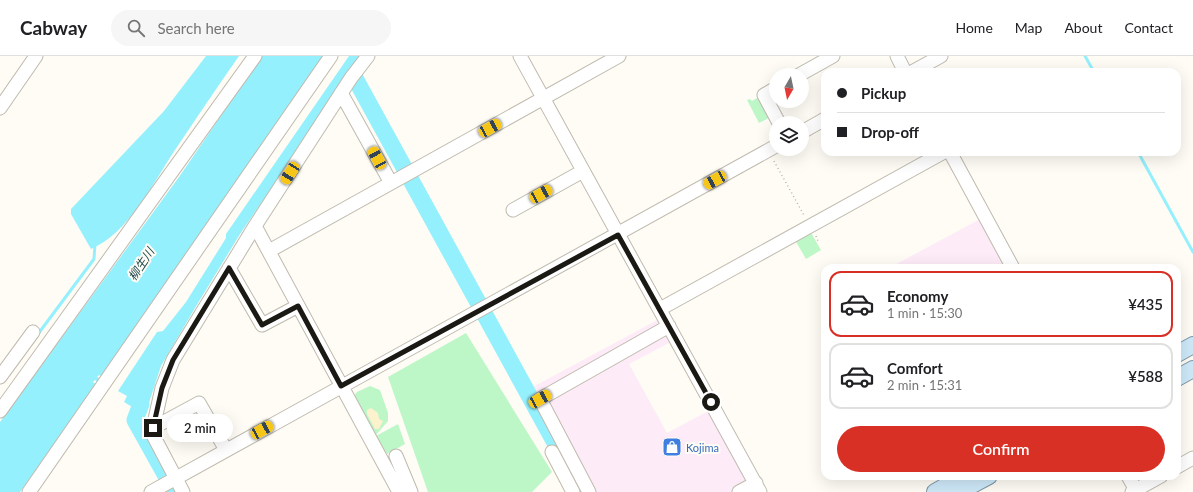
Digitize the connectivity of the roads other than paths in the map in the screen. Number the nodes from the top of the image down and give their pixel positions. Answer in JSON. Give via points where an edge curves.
{"nodes":[{"id":1,"x":36,"y":56,"type":"edge"},
{"id":2,"x":255,"y":56,"type":"edge"},
{"id":3,"x":331,"y":56,"type":"edge"},
{"id":4,"x":368,"y":56,"type":"edge"},
{"id":5,"x":520,"y":56,"type":"edge"},
{"id":6,"x":619,"y":56,"type":"edge"},
{"id":7,"x":833,"y":56,"type":"edge"},
{"id":8,"x":897,"y":56,"type":"edge"},
{"id":9,"x":941,"y":56,"type":"edge"},
{"id":10,"x":903,"y":68,"type":"edge"},
{"id":11,"x":919,"y":68,"type":"edge"},
{"id":12,"x":809,"y":69,"type":"edge"},
{"id":13,"x":769,"y":92,"type":"edge"},
{"id":14,"x":341,"y":93,"type":"junction"},
{"id":15,"x":543,"y":99,"type":"junction"},
{"id":16,"x":769,"y":104,"type":"edge"},
{"id":17,"x":0,"y":108,"type":"edge"},
{"id":18,"x":821,"y":121,"type":"edge"},
{"id":19,"x":809,"y":128,"type":"edge"},
{"id":20,"x":769,"y":150,"type":"edge"},
{"id":21,"x":937,"y":156,"type":"edge"},
{"id":22,"x":952,"y":156,"type":"edge"},
{"id":23,"x":583,"y":171,"type":"junction"},
{"id":24,"x":391,"y":183,"type":"junction"},
{"id":25,"x":513,"y":210,"type":"dead end"},
{"id":26,"x":255,"y":226,"type":"junction"},
{"id":27,"x":618,"y":235,"type":"junction"},
{"id":28,"x":269,"y":251,"type":"junction"},
{"id":29,"x":1011,"y":264,"type":"edge"},
{"id":30,"x":229,"y":268,"type":"junction"},
{"id":31,"x":298,"y":306,"type":"junction"},
{"id":32,"x":660,"y":309,"type":"junction"},
{"id":33,"x":669,"y":326,"type":"junction"},
{"id":34,"x":33,"y":332,"type":"dead end"},
{"id":35,"x":1193,"y":345,"type":"edge"},
{"id":36,"x":1181,"y":352,"type":"edge"},
{"id":37,"x":1193,"y":369,"type":"edge"},
{"id":38,"x":1181,"y":376,"type":"edge"},
{"id":39,"x":0,"y":377,"type":"edge"},
{"id":40,"x":341,"y":386,"type":"junction"},
{"id":41,"x":0,"y":411,"type":"edge"},
{"id":42,"x":153,"y":428,"type":"junction"},
{"id":43,"x":226,"y":450,"type":"junction"},
{"id":44,"x":552,"y":452,"type":"dead end"},
{"id":45,"x":396,"y":456,"type":"dead end"},
{"id":46,"x":1193,"y":458,"type":"edge"},
{"id":47,"x":1181,"y":465,"type":"edge"},
{"id":48,"x":956,"y":480,"type":"edge"},
{"id":49,"x":982,"y":480,"type":"edge"},
{"id":50,"x":1130,"y":480,"type":"edge"},
{"id":51,"x":1154,"y":480,"type":"edge"},
{"id":52,"x":169,"y":484,"type":"edge"},
{"id":53,"x":758,"y":488,"type":"edge"},
{"id":54,"x":580,"y":490,"type":"edge"},
{"id":55,"x":1135,"y":491,"type":"edge"},
{"id":56,"x":29,"y":492,"type":"edge"},
{"id":57,"x":151,"y":492,"type":"edge"},
{"id":58,"x":183,"y":492,"type":"edge"},
{"id":59,"x":399,"y":492,"type":"edge"},
{"id":60,"x":411,"y":492,"type":"edge"},
{"id":61,"x":739,"y":492,"type":"edge"},
{"id":62,"x":935,"y":492,"type":"edge"},
{"id":63,"x":959,"y":492,"type":"edge"}],
"edges":[{"from":1,"to":17,"type":"street"},
{"from":2,"to":41,"type":"street"},
{"from":3,"to":56,"type":"street"},
{"from":4,"to":14,"type":"street"},
{"from":5,"to":15,"type":"street"},
{"from":6,"to":15,"type":"street"},
{"from":7,"to":12,"type":"street"},
{"from":8,"to":10,"type":"street"},
{"from":9,"to":11,"type":"street"},
{"from":13,"to":16,"type":"street","via":[[764,95]]},
{"from":14,"to":24,"type":"street"},
{"from":14,"to":26,"type":"street"},
{"from":15,"to":23,"type":"street"},
{"from":15,"to":24,"type":"street"},
{"from":18,"to":19,"type":"street"},
{"from":20,"to":27,"type":"street"},
{"from":21,"to":32,"type":"street"},
{"from":22,"to":29,"type":"street"},
{"from":23,"to":25,"type":"street"},
{"from":23,"to":27,"type":"street"},
{"from":24,"to":28,"type":"street"},
{"from":26,"to":28,"type":"street"},
{"from":26,"to":30,"type":"street"},
{"from":27,"to":32,"type":"street"},
{"from":27,"to":40,"type":"street"},
{"from":28,"to":31,"type":"street"},
{"from":30,"to":31,"type":"street","via":[[262,325]]},
{"from":30,"to":42,"type":"street","via":[[173,360],[162,388]]},
{"from":31,"to":40,"type":"street"},
{"from":32,"to":33,"type":"street"},
{"from":33,"to":53,"type":"street"},
{"from":33,"to":54,"type":"street","via":[[540,399]]},
{"from":34,"to":39,"type":"street"},
{"from":35,"to":36,"type":"main road"},
{"from":37,"to":38,"type":"main road"},
{"from":40,"to":43,"type":"street"},
{"from":40,"to":59,"type":"street"},
{"from":42,"to":43,"type":"street","via":[[199,403]]},
{"from":42,"to":52,"type":"street"},
{"from":43,"to":52,"type":"street"},
{"from":44,"to":54,"type":"street"},
{"from":45,"to":60,"type":"street"},
{"from":46,"to":47,"type":"street"},
{"from":48,"to":62,"type":"main road"},
{"from":49,"to":63,"type":"main road"},
{"from":50,"to":55,"type":"street"},
{"from":51,"to":55,"type":"street"},
{"from":52,"to":57,"type":"street"},
{"from":52,"to":58,"type":"street"},
{"from":53,"to":61,"type":"street"}]}
